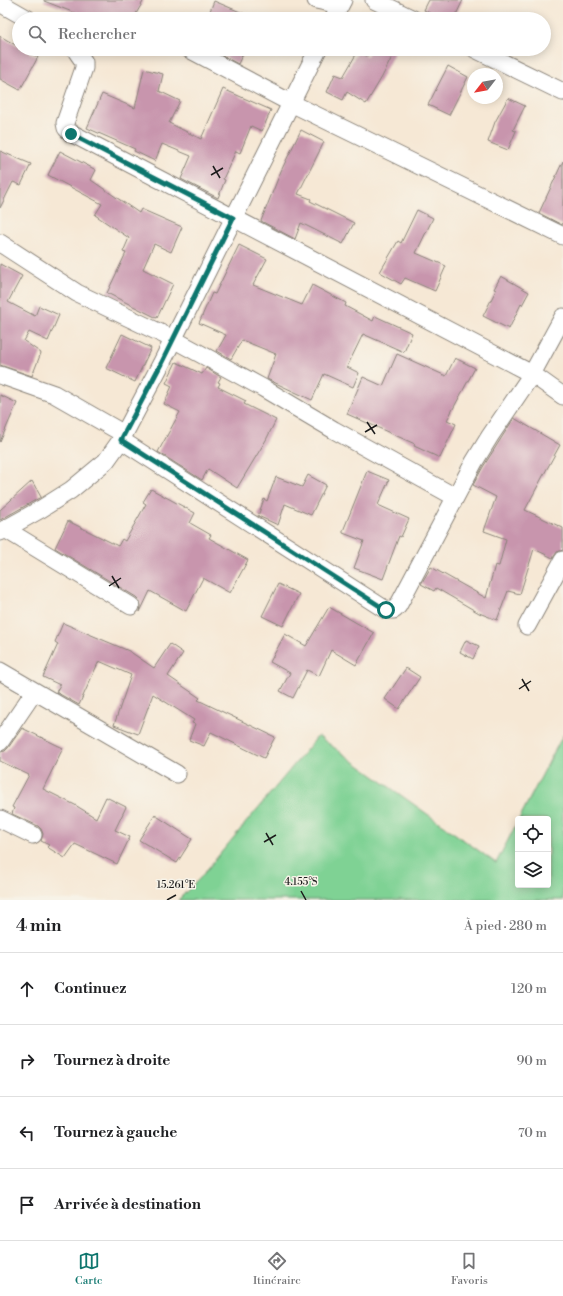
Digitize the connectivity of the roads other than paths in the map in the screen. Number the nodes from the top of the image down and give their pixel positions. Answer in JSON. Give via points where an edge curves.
{"nodes":[{"id":1,"x":316,"y":0,"type":"edge"},
{"id":2,"x":374,"y":0,"type":"edge"},
{"id":3,"x":0,"y":3,"type":"edge"},
{"id":4,"x":339,"y":8,"type":"edge"},
{"id":5,"x":16,"y":12,"type":"edge"},
{"id":6,"x":399,"y":12,"type":"edge"},
{"id":7,"x":80,"y":56,"type":"edge"},
{"id":8,"x":202,"y":56,"type":"edge"},
{"id":9,"x":315,"y":56,"type":"edge"},
{"id":10,"x":489,"y":56,"type":"edge"},
{"id":11,"x":563,"y":92,"type":"edge"},
{"id":12,"x":291,"y":104,"type":"junction"},
{"id":13,"x":233,"y":218,"type":"junction"},
{"id":14,"x":563,"y":236,"type":"edge"},
{"id":15,"x":0,"y":243,"type":"edge"},
{"id":16,"x":563,"y":318,"type":"edge"},
{"id":17,"x":173,"y":339,"type":"junction"},
{"id":18,"x":532,"y":374,"type":"junction"},
{"id":19,"x":0,"y":375,"type":"edge"},
{"id":20,"x":563,"y":396,"type":"edge"},
{"id":21,"x":123,"y":437,"type":"junction"},
{"id":22,"x":456,"y":497,"type":"junction"},
{"id":23,"x":2,"y":531,"type":"edge"},
{"id":24,"x":563,"y":560,"type":"edge"},
{"id":25,"x":131,"y":606,"type":"dead end"},
{"id":26,"x":528,"y":626,"type":"dead end"},
{"id":27,"x":0,"y":671,"type":"edge"},
{"id":28,"x":34,"y":692,"type":"junction"},
{"id":29,"x":0,"y":742,"type":"edge"},
{"id":30,"x":177,"y":774,"type":"dead end"},
{"id":31,"x":0,"y":819,"type":"edge"},
{"id":32,"x":33,"y":835,"type":"dead end"}],
"edges":[{"from":1,"to":4,"type":"street"},
{"from":2,"to":6,"type":"street"},
{"from":3,"to":5,"type":"street"},
{"from":7,"to":13,"type":"street","via":[[84,68],[65,123],[71,134]]},
{"from":8,"to":12,"type":"street"},
{"from":9,"to":12,"type":"street"},
{"from":10,"to":11,"type":"street"},
{"from":12,"to":13,"type":"street"},
{"from":12,"to":14,"type":"street"},
{"from":13,"to":17,"type":"street"},
{"from":13,"to":18,"type":"street"},
{"from":15,"to":17,"type":"street","via":[[77,293]]},
{"from":16,"to":18,"type":"street"},
{"from":17,"to":21,"type":"street"},
{"from":17,"to":22,"type":"street"},
{"from":18,"to":20,"type":"street"},
{"from":18,"to":22,"type":"street","via":[[490,436]]},
{"from":19,"to":21,"type":"street","via":[[54,394]]},
{"from":21,"to":22,"type":"street","via":[[386,610],[394,610],[398,606]]},
{"from":21,"to":23,"type":"street","via":[[106,461],[76,486]]},
{"from":23,"to":25,"type":"street"},
{"from":24,"to":26,"type":"street"},
{"from":27,"to":28,"type":"street"},
{"from":28,"to":29,"type":"street"},
{"from":28,"to":30,"type":"street"},
{"from":31,"to":32,"type":"street"}]}
